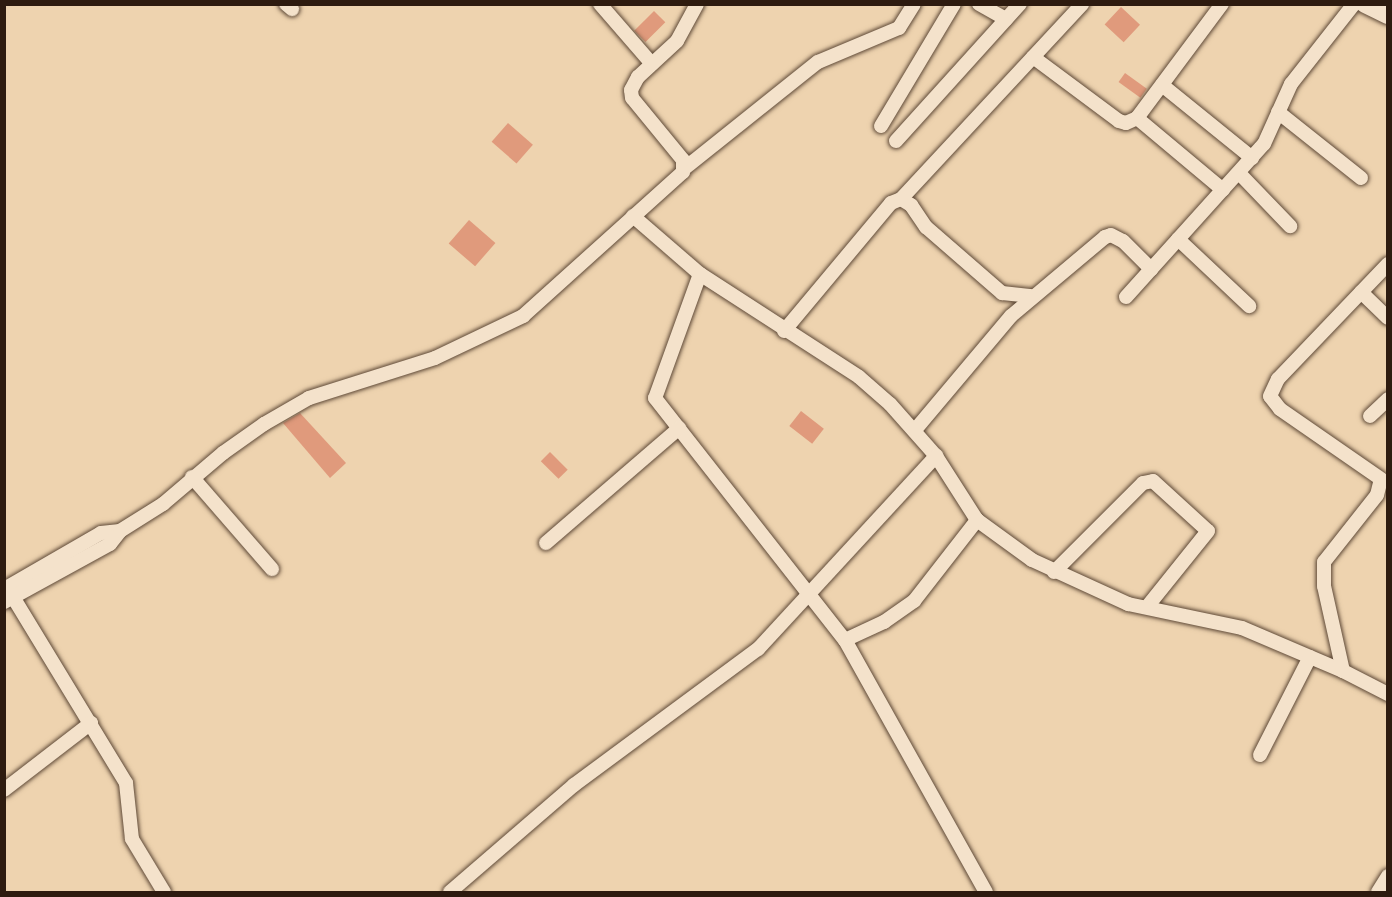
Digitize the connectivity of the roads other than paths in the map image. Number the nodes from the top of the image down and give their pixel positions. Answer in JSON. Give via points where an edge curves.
{"nodes":[{"id":1,"x":600,"y":4,"type":"edge"},
{"id":2,"x":914,"y":4,"type":"edge"},
{"id":3,"x":954,"y":4,"type":"edge"},
{"id":4,"x":979,"y":4,"type":"edge"},
{"id":5,"x":1020,"y":4,"type":"edge"},
{"id":6,"x":1082,"y":4,"type":"edge"},
{"id":7,"x":1222,"y":4,"type":"edge"},
{"id":8,"x":1354,"y":4,"type":"edge"},
{"id":9,"x":1365,"y":4,"type":"edge"},
{"id":10,"x":690,"y":8,"type":"edge"},
{"id":11,"x":1388,"y":15,"type":"edge"},
{"id":12,"x":1006,"y":19,"type":"junction"},
{"id":13,"x":1032,"y":57,"type":"junction"},
{"id":14,"x":652,"y":64,"type":"junction"},
{"id":15,"x":1162,"y":85,"type":"junction"},
{"id":16,"x":1278,"y":112,"type":"junction"},
{"id":17,"x":1137,"y":118,"type":"junction"},
{"id":18,"x":881,"y":126,"type":"dead end"},
{"id":19,"x":896,"y":141,"type":"dead end"},
{"id":20,"x":1252,"y":158,"type":"junction"},
{"id":21,"x":685,"y":168,"type":"junction"},
{"id":22,"x":1239,"y":173,"type":"junction"},
{"id":23,"x":1361,"y":178,"type":"dead end"},
{"id":24,"x":1223,"y":190,"type":"junction"},
{"id":25,"x":901,"y":199,"type":"junction"},
{"id":26,"x":633,"y":216,"type":"junction"},
{"id":27,"x":1290,"y":226,"type":"dead end"},
{"id":28,"x":1178,"y":239,"type":"junction"},
{"id":29,"x":1388,"y":264,"type":"edge"},
{"id":30,"x":1150,"y":270,"type":"junction"},
{"id":31,"x":700,"y":274,"type":"junction"},
{"id":32,"x":1362,"y":292,"type":"junction"},
{"id":33,"x":1032,"y":296,"type":"junction"},
{"id":34,"x":1126,"y":297,"type":"dead end"},
{"id":35,"x":1249,"y":306,"type":"dead end"},
{"id":36,"x":1388,"y":318,"type":"edge"},
{"id":37,"x":784,"y":331,"type":"junction"},
{"id":38,"x":1388,"y":399,"type":"edge"},
{"id":39,"x":1370,"y":416,"type":"dead end"},
{"id":40,"x":679,"y":428,"type":"junction"},
{"id":41,"x":915,"y":430,"type":"junction"},
{"id":42,"x":936,"y":456,"type":"junction"},
{"id":43,"x":192,"y":477,"type":"junction"},
{"id":44,"x":977,"y":520,"type":"junction"},
{"id":45,"x":546,"y":543,"type":"dead end"},
{"id":46,"x":272,"y":569,"type":"dead end"},
{"id":47,"x":1054,"y":572,"type":"junction"},
{"id":48,"x":809,"y":595,"type":"junction"},
{"id":49,"x":8,"y":596,"type":"edge"},
{"id":50,"x":1146,"y":608,"type":"junction"},
{"id":51,"x":845,"y":640,"type":"junction"},
{"id":52,"x":1310,"y":657,"type":"junction"},
{"id":53,"x":1343,"y":671,"type":"junction"},
{"id":54,"x":1388,"y":694,"type":"edge"},
{"id":55,"x":91,"y":723,"type":"junction"},
{"id":56,"x":1260,"y":755,"type":"dead end"},
{"id":57,"x":4,"y":790,"type":"edge"},
{"id":58,"x":1388,"y":876,"type":"edge"},
{"id":59,"x":164,"y":892,"type":"edge"},
{"id":60,"x":450,"y":892,"type":"edge"},
{"id":61,"x":986,"y":892,"type":"edge"},
{"id":62,"x":1378,"y":892,"type":"edge"}],
"edges":[{"from":1,"to":14,"type":"street"},
{"from":2,"to":21,"type":"street","via":[[899,28],[818,62]]},
{"from":3,"to":18,"type":"street"},
{"from":4,"to":12,"type":"street"},
{"from":5,"to":12,"type":"street"},
{"from":6,"to":13,"type":"street"},
{"from":7,"to":15,"type":"street"},
{"from":8,"to":16,"type":"street","via":[[1301,69]]},
{"from":9,"to":11,"type":"street"},
{"from":10,"to":14,"type":"street","via":[[677,41]]},
{"from":12,"to":19,"type":"street"},
{"from":13,"to":17,"type":"street","via":[[1123,123]]},
{"from":13,"to":25,"type":"street"},
{"from":14,"to":21,"type":"street","via":[[632,84],[632,98],[683,160]]},
{"from":15,"to":17,"type":"street"},
{"from":15,"to":20,"type":"street"},
{"from":16,"to":20,"type":"street","via":[[1270,133]]},
{"from":16,"to":23,"type":"street"},
{"from":17,"to":24,"type":"street"},
{"from":20,"to":22,"type":"street"},
{"from":21,"to":26,"type":"street"},
{"from":22,"to":24,"type":"street"},
{"from":22,"to":27,"type":"street"},
{"from":24,"to":28,"type":"street"},
{"from":25,"to":33,"type":"street","via":[[911,205],[926,227],[1002,293]]},
{"from":25,"to":37,"type":"street","via":[[891,203]]},
{"from":26,"to":31,"type":"street"},
{"from":26,"to":43,"type":"street","via":[[523,316],[435,358],[309,398],[264,424]]},
{"from":28,"to":30,"type":"street"},
{"from":28,"to":35,"type":"street"},
{"from":29,"to":32,"type":"street"},
{"from":30,"to":33,"type":"street","via":[[1123,241],[1111,235]]},
{"from":30,"to":34,"type":"street"},
{"from":31,"to":37,"type":"street"},
{"from":31,"to":40,"type":"street","via":[[656,390],[659,405]]},
{"from":32,"to":36,"type":"street"},
{"from":32,"to":53,"type":"street","via":[[1278,379],[1270,396],[1280,409],[1381,479],[1377,495],[1324,562],[1324,586]]},
{"from":33,"to":41,"type":"street"},
{"from":37,"to":41,"type":"street","via":[[859,378]]},
{"from":38,"to":39,"type":"street"},
{"from":40,"to":45,"type":"street"},
{"from":40,"to":48,"type":"street"},
{"from":41,"to":42,"type":"street"},
{"from":42,"to":44,"type":"street"},
{"from":42,"to":48,"type":"street"},
{"from":43,"to":46,"type":"street"},
{"from":43,"to":49,"type":"street","via":[[163,504],[120,531],[110,544]]},
{"from":44,"to":47,"type":"street","via":[[1023,555]]},
{"from":44,"to":51,"type":"street","via":[[914,601],[884,622]]},
{"from":47,"to":50,"type":"street","via":[[1103,595]]},
{"from":47,"to":50,"type":"street","via":[[1143,483],[1153,481],[1208,531]]},
{"from":48,"to":51,"type":"street"},
{"from":48,"to":60,"type":"street","via":[[735,669],[574,785]]},
{"from":49,"to":55,"type":"street"},
{"from":50,"to":52,"type":"street","via":[[1242,628]]},
{"from":51,"to":61,"type":"street"},
{"from":52,"to":53,"type":"street"},
{"from":52,"to":56,"type":"street"},
{"from":53,"to":54,"type":"street"},
{"from":55,"to":57,"type":"street"},
{"from":55,"to":59,"type":"street","via":[[126,783],[135,846]]},
{"from":58,"to":62,"type":"street"}]}
